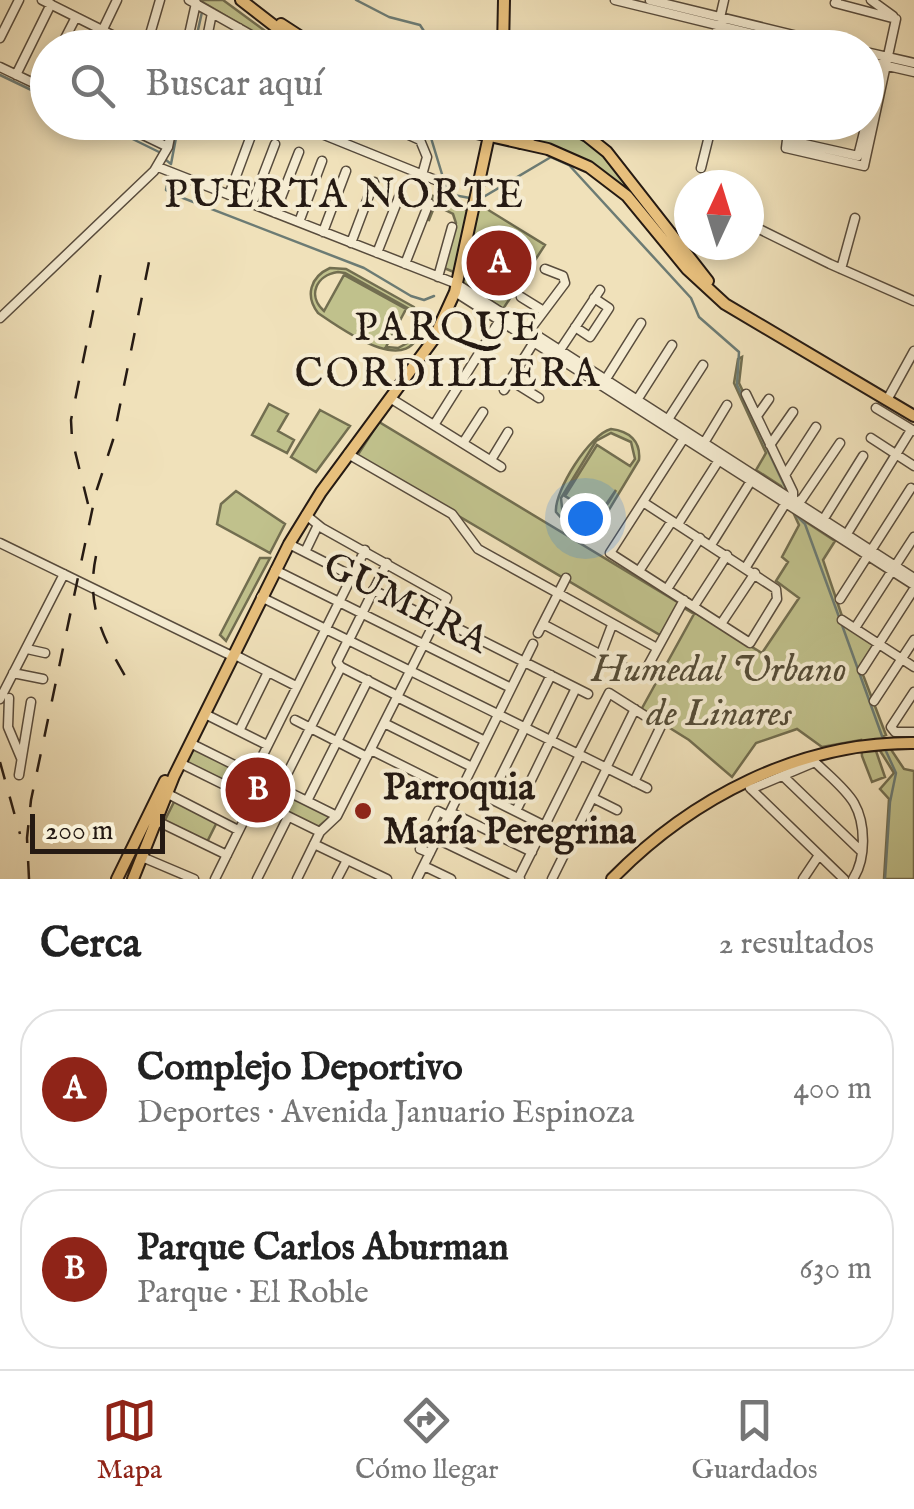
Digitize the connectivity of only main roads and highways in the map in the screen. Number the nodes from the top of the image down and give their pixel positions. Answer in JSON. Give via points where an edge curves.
{"nodes":[{"id":1,"x":242,"y":0,"type":"edge"},
{"id":2,"x":504,"y":0,"type":"edge"},
{"id":3,"x":255,"y":10,"type":"junction"},
{"id":4,"x":281,"y":30,"type":"edge"},
{"id":5,"x":288,"y":30,"type":"edge"},
{"id":6,"x":503,"y":30,"type":"edge"},
{"id":7,"x":478,"y":140,"type":"edge"},
{"id":8,"x":487,"y":140,"type":"edge"},
{"id":9,"x":501,"y":140,"type":"edge"},
{"id":10,"x":525,"y":140,"type":"edge"},
{"id":11,"x":592,"y":140,"type":"edge"},
{"id":12,"x":519,"y":144,"type":"junction"},
{"id":13,"x":485,"y":154,"type":"junction"},
{"id":14,"x":765,"y":328,"type":"junction"},
{"id":15,"x":914,"y":416,"type":"edge"},
{"id":16,"x":221,"y":678,"type":"junction"},
{"id":17,"x":914,"y":743,"type":"edge"},
{"id":18,"x":118,"y":879,"type":"edge"},
{"id":19,"x":132,"y":879,"type":"edge"},
{"id":20,"x":612,"y":879,"type":"edge"}],
"edges":[{"from":1,"to":3,"type":"main road"},
{"from":2,"to":6,"type":"main road"},
{"from":3,"to":4,"type":"main road"},
{"from":3,"to":5,"type":"main road"},
{"from":7,"to":13,"type":"main road"},
{"from":8,"to":13,"type":"main road"},
{"from":9,"to":12,"type":"main road"},
{"from":10,"to":12,"type":"main road"},
{"from":11,"to":14,"type":"main road","via":[[702,274]]},
{"from":12,"to":14,"type":"main road","via":[[559,153],[607,178],[704,286]]},
{"from":13,"to":16,"type":"main road","via":[[456,288],[438,332],[306,515]]},
{"from":14,"to":15,"type":"main road"},
{"from":16,"to":18,"type":"main road"},
{"from":16,"to":19,"type":"main road"},
{"from":17,"to":20,"type":"main road","via":[[868,745],[778,768],[671,828]]}]}
